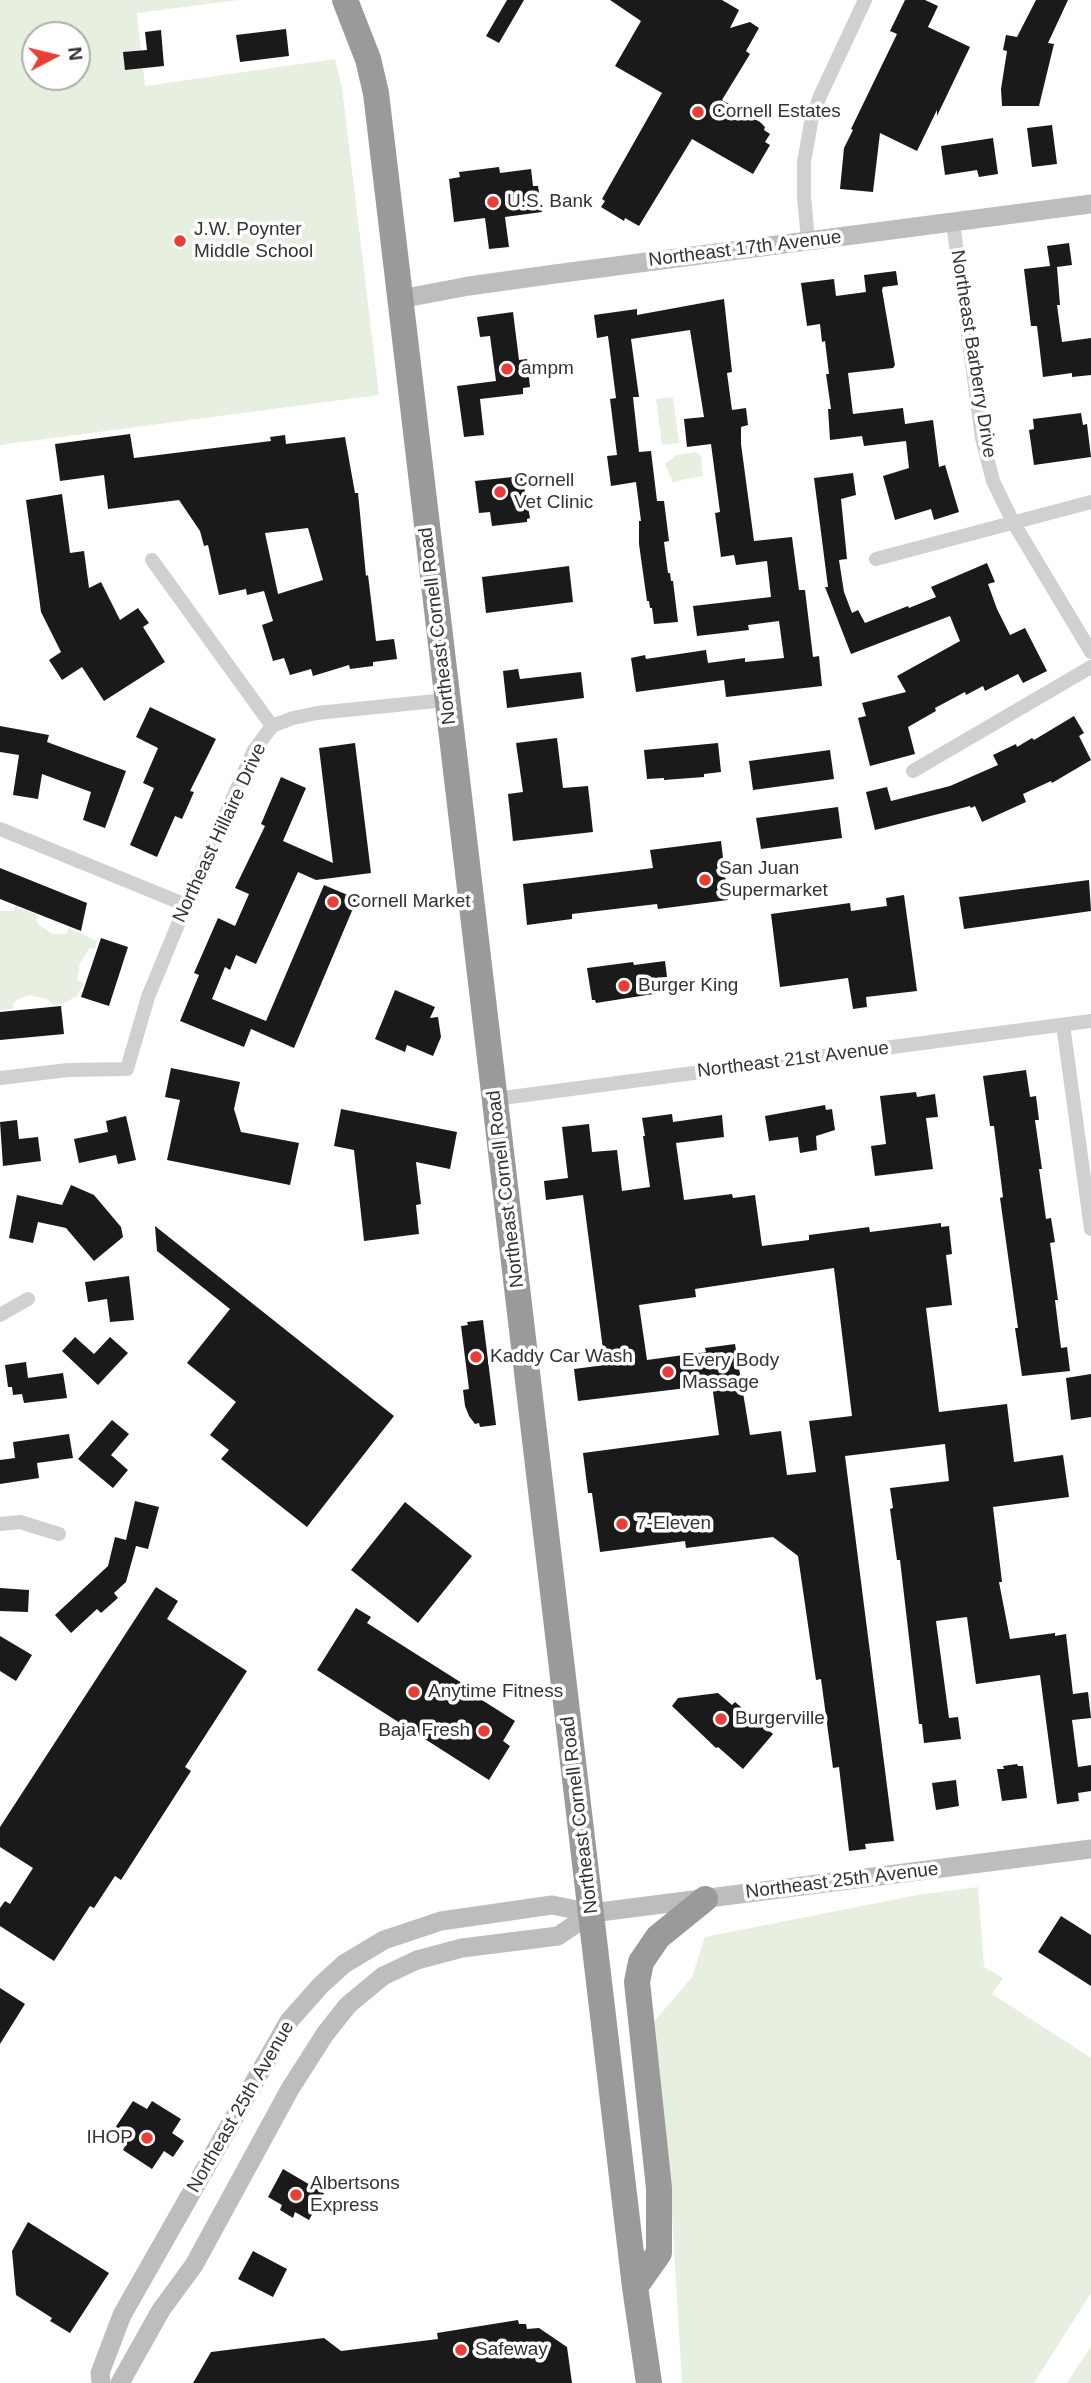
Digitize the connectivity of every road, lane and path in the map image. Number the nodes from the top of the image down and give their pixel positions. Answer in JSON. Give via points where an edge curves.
{"nodes":[{"id":1,"x":345,"y":0,"type":"edge"},
{"id":2,"x":865,"y":0,"type":"edge"},
{"id":3,"x":1091,"y":205,"type":"edge"},
{"id":4,"x":953,"y":223,"type":"junction"},
{"id":5,"x":808,"y":241,"type":"junction"},
{"id":6,"x":400,"y":299,"type":"junction"},
{"id":7,"x":1091,"y":502,"type":"edge"},
{"id":8,"x":1013,"y":522,"type":"junction"},
{"id":9,"x":876,"y":559,"type":"dead end"},
{"id":10,"x":152,"y":560,"type":"dead end"},
{"id":11,"x":1091,"y":652,"type":"edge"},
{"id":12,"x":1091,"y":667,"type":"edge"},
{"id":13,"x":446,"y":700,"type":"junction"},
{"id":14,"x":272,"y":726,"type":"junction"},
{"id":15,"x":913,"y":771,"type":"dead end"},
{"id":16,"x":0,"y":828,"type":"edge"},
{"id":17,"x":186,"y":905,"type":"junction"},
{"id":18,"x":1091,"y":1021,"type":"edge"},
{"id":19,"x":1063,"y":1025,"type":"junction"},
{"id":20,"x":0,"y":1078,"type":"edge"},
{"id":21,"x":495,"y":1099,"type":"junction"},
{"id":22,"x":1091,"y":1229,"type":"edge"},
{"id":23,"x":28,"y":1299,"type":"dead end"},
{"id":24,"x":0,"y":1315,"type":"edge"},
{"id":25,"x":0,"y":1524,"type":"edge"},
{"id":26,"x":59,"y":1534,"type":"dead end"},
{"id":27,"x":1091,"y":1849,"type":"edge"},
{"id":28,"x":705,"y":1899,"type":"junction"},
{"id":29,"x":592,"y":1913,"type":"junction"},
{"id":30,"x":635,"y":2287,"type":"junction"},
{"id":31,"x":101,"y":2383,"type":"edge"},
{"id":32,"x":120,"y":2383,"type":"edge"},
{"id":33,"x":649,"y":2383,"type":"edge"}],
"edges":[{"from":1,"to":6,"type":"highway","name":"Northeast Cornell Road","via":[[376,93]]},
{"from":2,"to":5,"type":"street","via":[[812,117],[804,162]]},
{"from":3,"to":4,"type":"main road","name":"Northeast 17th Avenue"},
{"from":4,"to":5,"type":"main road","name":"Northeast 17th Avenue"},
{"from":4,"to":8,"type":"street","name":"Northeast Barberry Drive","via":[[982,438],[993,481]]},
{"from":5,"to":6,"type":"main road","name":"Northeast 17th Avenue"},
{"from":6,"to":13,"type":"highway","name":"Northeast Cornell Road"},
{"from":7,"to":8,"type":"street"},
{"from":8,"to":9,"type":"street"},
{"from":8,"to":11,"type":"street","name":"Northeast Barberry Drive"},
{"from":10,"to":14,"type":"street"},
{"from":12,"to":15,"type":"street"},
{"from":13,"to":14,"type":"street","name":"Northeast Hillaire Drive","via":[[317,713]]},
{"from":13,"to":21,"type":"highway","name":"Northeast Cornell Road"},
{"from":14,"to":17,"type":"street","name":"Northeast Hillaire Drive","via":[[253,752]]},
{"from":16,"to":17,"type":"street"},
{"from":17,"to":20,"type":"street","name":"Northeast Hillaire Drive","via":[[148,997],[127,1069]]},
{"from":18,"to":19,"type":"street","name":"Northeast 21st Avenue"},
{"from":19,"to":21,"type":"street","name":"Northeast 21st Avenue"},
{"from":19,"to":22,"type":"street"},
{"from":21,"to":29,"type":"highway","name":"Northeast Cornell Road"},
{"from":23,"to":24,"type":"street"},
{"from":25,"to":26,"type":"street","via":[[20,1522]]},
{"from":27,"to":28,"type":"main road","name":"Northeast 25th Avenue"},
{"from":28,"to":29,"type":"main road","name":"Northeast 25th Avenue"},
{"from":28,"to":30,"type":"highway","via":[[658,1937],[641,1962],[637,1982],[659,2188],[659,2253]]},
{"from":29,"to":30,"type":"highway","name":"Northeast Cornell Road"},
{"from":29,"to":31,"type":"main road","name":"Northeast 25th Avenue","via":[[552,1905],[429,1924],[375,1945],[321,1985],[274,2044],[122,2315],[100,2373]]},
{"from":29,"to":32,"type":"main road","name":"Northeast 25th Avenue","via":[[558,1936],[462,1948],[417,1960],[383,1976],[348,2005],[290,2089],[194,2265],[161,2310]]},
{"from":30,"to":33,"type":"highway","name":"Northeast Cornell Road"}]}
